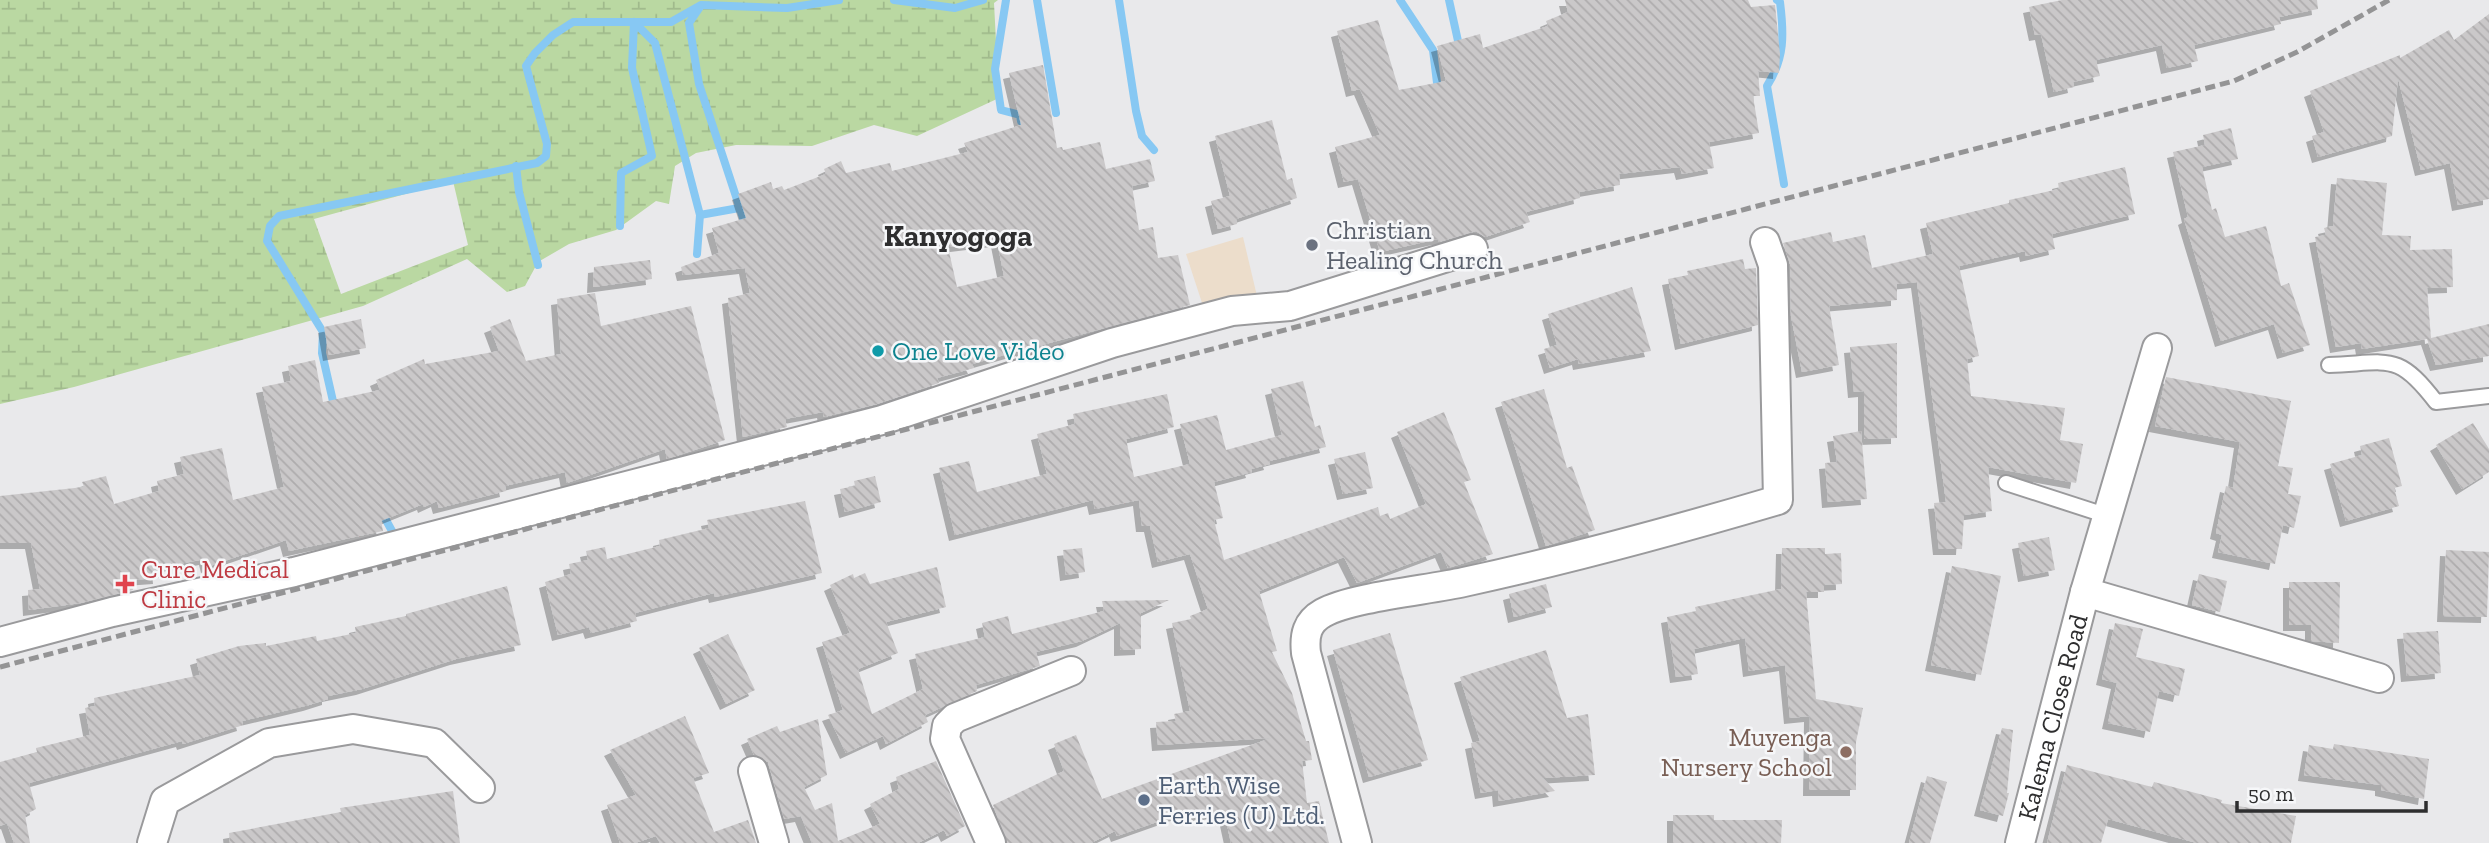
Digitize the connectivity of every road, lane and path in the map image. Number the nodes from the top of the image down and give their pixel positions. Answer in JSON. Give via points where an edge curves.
{"nodes":[{"id":1,"x":1765,"y":242,"type":"dead end"},
{"id":2,"x":1473,"y":249,"type":"dead end"},
{"id":3,"x":2157,"y":348,"type":"dead end"},
{"id":4,"x":2329,"y":365,"type":"dead end"},
{"id":5,"x":2489,"y":396,"type":"edge"},
{"id":6,"x":2006,"y":483,"type":"dead end"},
{"id":7,"x":2108,"y":516,"type":"junction"},
{"id":8,"x":2085,"y":592,"type":"junction"},
{"id":9,"x":0,"y":642,"type":"edge"},
{"id":10,"x":1072,"y":671,"type":"dead end"},
{"id":11,"x":2379,"y":678,"type":"dead end"},
{"id":12,"x":753,"y":771,"type":"dead end"},
{"id":13,"x":480,"y":788,"type":"dead end"},
{"id":14,"x":152,"y":843,"type":"edge"},
{"id":15,"x":774,"y":843,"type":"edge"},
{"id":16,"x":991,"y":843,"type":"edge"},
{"id":17,"x":1357,"y":843,"type":"edge"},
{"id":18,"x":2020,"y":843,"type":"edge"}],
"edges":[{"from":1,"to":17,"type":"street","via":[[1773,265],[1777,500],[1625,546],[1352,603],[1324,612],[1310,624],[1304,638],[1306,653]]},
{"from":2,"to":9,"type":"street","via":[[1290,306],[1232,311],[1112,343],[882,420],[293,572]]},
{"from":3,"to":7,"type":"street","name":"Kalema Close Road"},
{"from":4,"to":5,"type":"lane","via":[[2398,363],[2419,379],[2436,402]]},
{"from":6,"to":7,"type":"lane"},
{"from":7,"to":8,"type":"street","name":"Kalema Close Road"},
{"from":8,"to":11,"type":"street"},
{"from":8,"to":18,"type":"street","name":"Kalema Close Road"},
{"from":10,"to":16,"type":"street","via":[[955,718],[947,726],[945,739]]},
{"from":12,"to":15,"type":"street"},
{"from":13,"to":14,"type":"street","via":[[434,743],[353,729],[269,743],[165,801]]}]}
